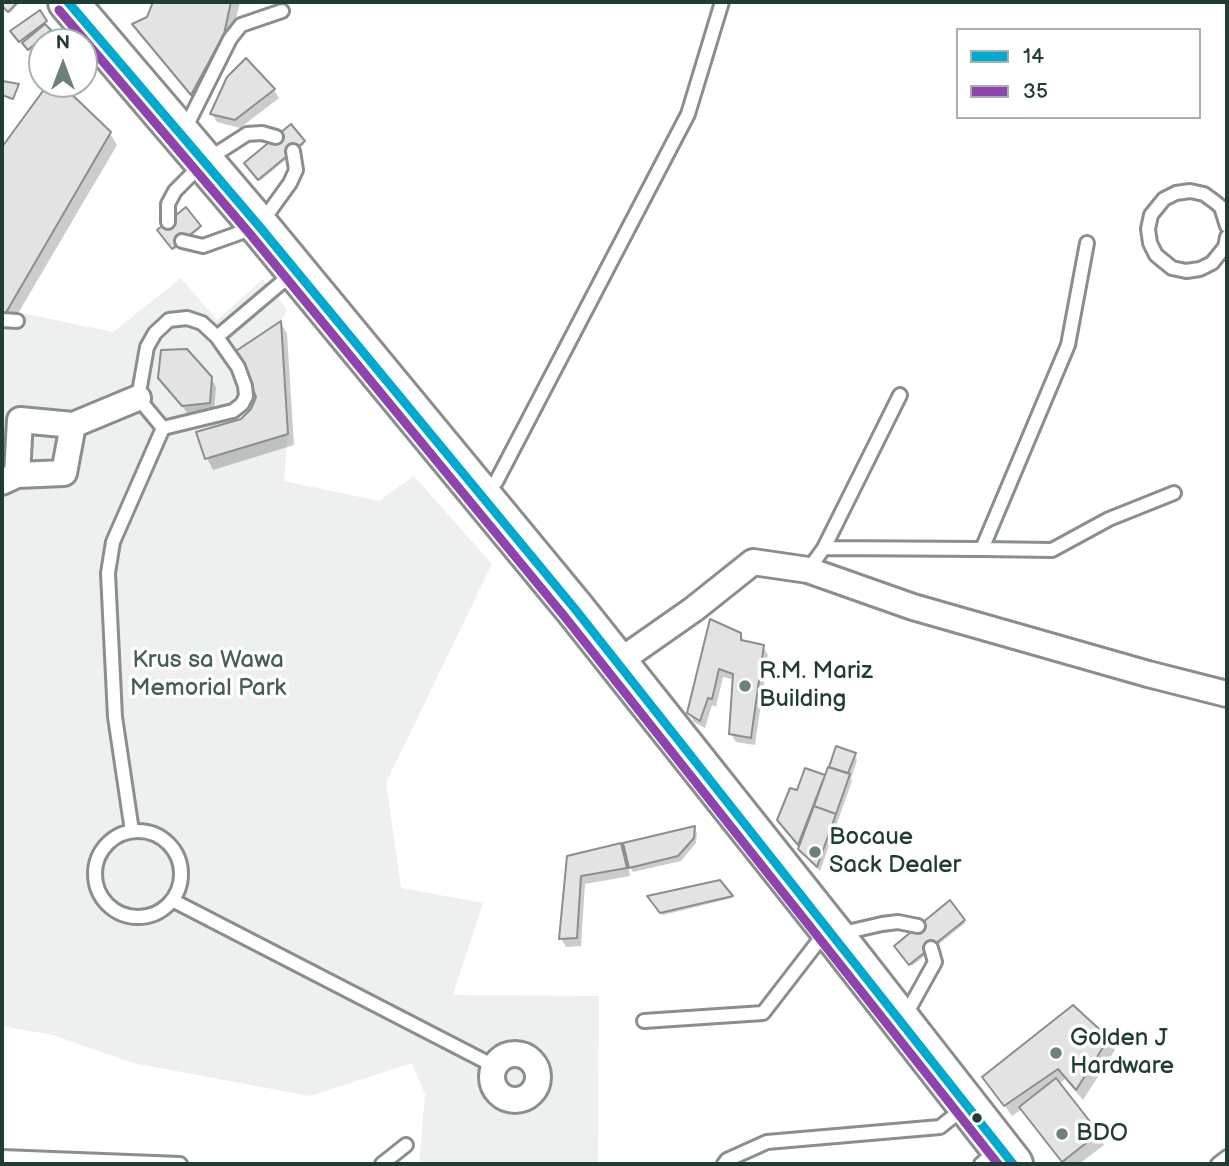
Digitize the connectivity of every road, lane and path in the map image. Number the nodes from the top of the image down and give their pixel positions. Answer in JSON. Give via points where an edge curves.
{"nodes":[{"id":1,"x":68,"y":2,"type":"edge"},
{"id":2,"x":722,"y":2,"type":"edge"},
{"id":3,"x":282,"y":11,"type":"dead end"},
{"id":4,"x":276,"y":137,"type":"dead end"},
{"id":5,"x":193,"y":148,"type":"junction"},
{"id":6,"x":293,"y":151,"type":"dead end"},
{"id":7,"x":168,"y":222,"type":"dead end"},
{"id":8,"x":259,"y":226,"type":"junction"},
{"id":9,"x":1227,"y":226,"type":"edge"},
{"id":10,"x":1227,"y":239,"type":"edge"},
{"id":11,"x":182,"y":241,"type":"dead end"},
{"id":12,"x":1087,"y":243,"type":"dead end"},
{"id":13,"x":295,"y":270,"type":"junction"},
{"id":14,"x":2,"y":320,"type":"edge"},
{"id":15,"x":17,"y":321,"type":"dead end"},
{"id":16,"x":216,"y":337,"type":"junction"},
{"id":17,"x":900,"y":395,"type":"dead end"},
{"id":18,"x":138,"y":398,"type":"junction"},
{"id":19,"x":73,"y":425,"type":"junction"},
{"id":20,"x":163,"y":428,"type":"junction"},
{"id":21,"x":9,"y":479,"type":"edge"},
{"id":22,"x":1174,"y":493,"type":"dead end"},
{"id":23,"x":481,"y":494,"type":"junction"},
{"id":24,"x":824,"y":548,"type":"junction"},
{"id":25,"x":982,"y":549,"type":"junction"},
{"id":26,"x":808,"y":570,"type":"junction"},
{"id":27,"x":617,"y":663,"type":"junction"},
{"id":28,"x":1227,"y":694,"type":"edge"},
{"id":29,"x":132,"y":831,"type":"junction"},
{"id":30,"x":172,"y":900,"type":"junction"},
{"id":31,"x":918,"y":926,"type":"dead end"},
{"id":32,"x":834,"y":935,"type":"junction"},
{"id":33,"x":931,"y":948,"type":"dead end"},
{"id":34,"x":644,"y":1021,"type":"dead end"},
{"id":35,"x":902,"y":1021,"type":"junction"},
{"id":36,"x":494,"y":1066,"type":"dead end"},
{"id":37,"x":968,"y":1106,"type":"junction"},
{"id":38,"x":406,"y":1145,"type":"dead end"},
{"id":39,"x":2,"y":1157,"type":"edge"},
{"id":40,"x":1227,"y":1157,"type":"edge"},
{"id":41,"x":998,"y":1159,"type":"edge"},
{"id":42,"x":180,"y":1164,"type":"edge"},
{"id":43,"x":382,"y":1164,"type":"edge"},
{"id":44,"x":724,"y":1164,"type":"edge"},
{"id":45,"x":1218,"y":1164,"type":"edge"}],
"edges":[{"from":1,"to":5,"type":"highway"},
{"from":2,"to":23,"type":"lane","via":[[688,114],[496,482]]},
{"from":3,"to":5,"type":"lane","via":[[241,25],[230,39]]},
{"from":4,"to":5,"type":"lane","via":[[247,134]]},
{"from":5,"to":7,"type":"lane","via":[[168,204]]},
{"from":5,"to":8,"type":"highway"},
{"from":6,"to":8,"type":"lane","via":[[296,170]]},
{"from":8,"to":11,"type":"lane","via":[[203,246]]},
{"from":8,"to":13,"type":"highway"},
{"from":9,"to":10,"type":"lane","via":[[1216,202],[1190,191],[1164,199],[1151,215],[1148,229],[1156,255],[1172,268],[1186,271],[1212,263]]},
{"from":12,"to":25,"type":"lane","via":[[1068,345]]},
{"from":13,"to":16,"type":"lane"},
{"from":13,"to":23,"type":"highway"},
{"from":14,"to":15,"type":"lane"},
{"from":16,"to":18,"type":"lane","via":[[202,323],[187,317],[169,320],[147,347]]},
{"from":16,"to":20,"type":"lane","via":[[238,367],[245,386],[242,404],[233,411]]},
{"from":17,"to":24,"type":"lane"},
{"from":18,"to":19,"type":"street"},
{"from":18,"to":20,"type":"lane"},
{"from":19,"to":21,"type":"street","via":[[64,473]]},
{"from":19,"to":21,"type":"street","via":[[20,420]]},
{"from":20,"to":29,"type":"lane","via":[[113,542],[108,573],[115,717]]},
{"from":22,"to":25,"type":"lane","via":[[1109,519],[1052,550]]},
{"from":23,"to":27,"type":"highway"},
{"from":24,"to":25,"type":"lane"},
{"from":24,"to":26,"type":"lane"},
{"from":26,"to":27,"type":"street","via":[[753,562]]},
{"from":26,"to":28,"type":"street","via":[[926,611]]},
{"from":27,"to":32,"type":"highway"},
{"from":29,"to":30,"type":"lane","via":[[160,837],[178,857],[181,872]]},
{"from":29,"to":30,"type":"lane","via":[[113,839],[96,862],[96,886],[103,900],[126,916],[143,917],[157,913]]},
{"from":30,"to":36,"type":"lane"},
{"from":31,"to":32,"type":"lane","via":[[898,922]]},
{"from":32,"to":34,"type":"lane","via":[[817,943],[763,1013]]},
{"from":32,"to":35,"type":"highway"},
{"from":33,"to":35,"type":"lane","via":[[935,962]]},
{"from":35,"to":37,"type":"highway"},
{"from":37,"to":41,"type":"highway"},
{"from":37,"to":44,"type":"lane","via":[[940,1127],[766,1142]]},
{"from":38,"to":43,"type":"lane"},
{"from":39,"to":42,"type":"lane"},
{"from":40,"to":45,"type":"lane"}]}
